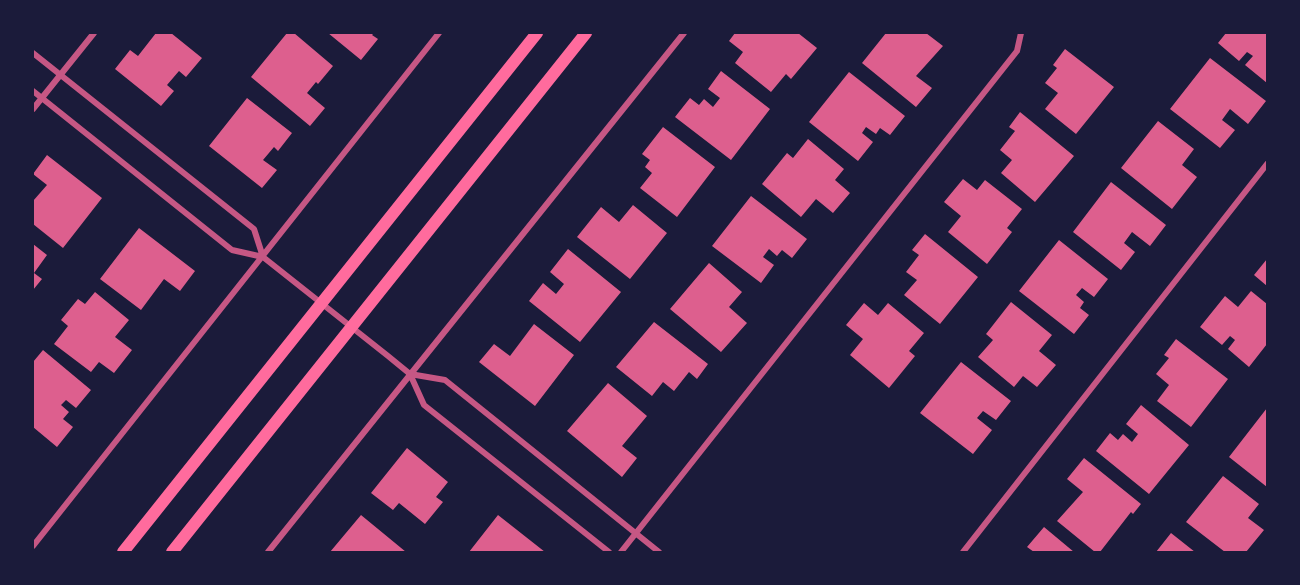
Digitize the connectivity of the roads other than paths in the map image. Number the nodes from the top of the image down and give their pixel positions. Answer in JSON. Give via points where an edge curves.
{"nodes":[{"id":1,"x":94,"y":33,"type":"edge"},
{"id":2,"x":440,"y":33,"type":"edge"},
{"id":3,"x":537,"y":33,"type":"edge"},
{"id":4,"x":586,"y":33,"type":"edge"},
{"id":5,"x":684,"y":33,"type":"edge"},
{"id":6,"x":1021,"y":33,"type":"edge"},
{"id":7,"x":33,"y":53,"type":"edge"},
{"id":8,"x":60,"y":75,"type":"junction"},
{"id":9,"x":33,"y":91,"type":"edge"},
{"id":10,"x":42,"y":98,"type":"junction"},
{"id":11,"x":33,"y":110,"type":"edge"},
{"id":12,"x":1267,"y":164,"type":"edge"},
{"id":13,"x":263,"y":257,"type":"junction"},
{"id":14,"x":321,"y":303,"type":"junction"},
{"id":15,"x":351,"y":327,"type":"junction"},
{"id":16,"x":410,"y":374,"type":"junction"},
{"id":17,"x":636,"y":533,"type":"junction"},
{"id":18,"x":33,"y":546,"type":"edge"},
{"id":19,"x":123,"y":552,"type":"edge"},
{"id":20,"x":172,"y":552,"type":"edge"},
{"id":21,"x":268,"y":552,"type":"edge"},
{"id":22,"x":609,"y":552,"type":"edge"},
{"id":23,"x":621,"y":552,"type":"edge"},
{"id":24,"x":659,"y":552,"type":"edge"},
{"id":25,"x":963,"y":552,"type":"edge"}],
"edges":[{"from":1,"to":8,"type":"street"},
{"from":2,"to":13,"type":"street"},
{"from":3,"to":14,"type":"main road"},
{"from":4,"to":15,"type":"main road"},
{"from":5,"to":16,"type":"street"},
{"from":6,"to":17,"type":"street","via":[[1017,51]]},
{"from":7,"to":8,"type":"street"},
{"from":8,"to":10,"type":"street"},
{"from":8,"to":13,"type":"street","via":[[254,229]]},
{"from":9,"to":10,"type":"street"},
{"from":10,"to":11,"type":"street"},
{"from":10,"to":13,"type":"street","via":[[232,250]]},
{"from":12,"to":25,"type":"street"},
{"from":13,"to":14,"type":"street"},
{"from":13,"to":18,"type":"street"},
{"from":14,"to":15,"type":"street"},
{"from":14,"to":19,"type":"main road"},
{"from":15,"to":16,"type":"street"},
{"from":15,"to":20,"type":"main road"},
{"from":16,"to":17,"type":"street","via":[[445,380]]},
{"from":16,"to":21,"type":"street"},
{"from":16,"to":22,"type":"street","via":[[424,405]]},
{"from":17,"to":23,"type":"street"},
{"from":17,"to":24,"type":"street"}]}
